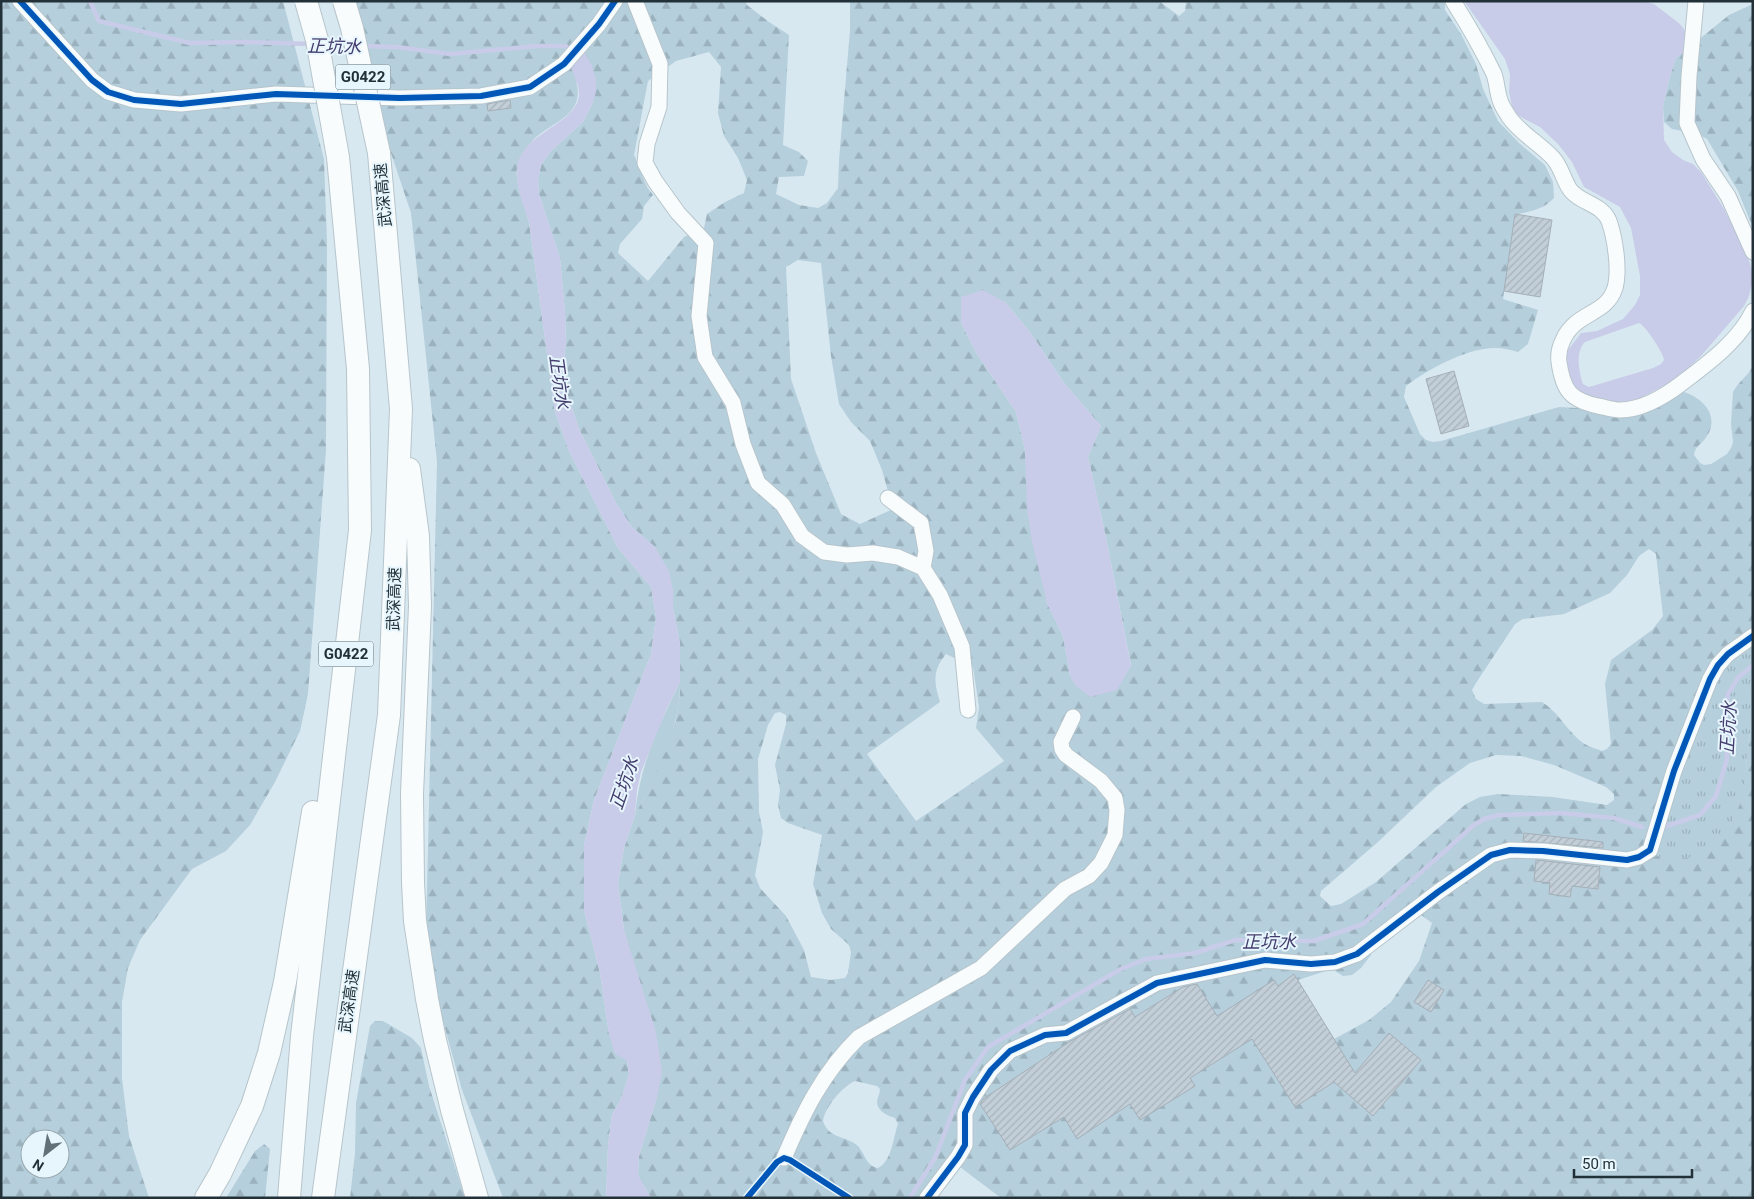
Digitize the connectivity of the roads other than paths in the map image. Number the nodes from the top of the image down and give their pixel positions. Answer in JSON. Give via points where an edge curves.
{"nodes":[{"id":1,"x":20,"y":1,"type":"edge"},
{"id":2,"x":306,"y":1,"type":"edge"},
{"id":3,"x":344,"y":1,"type":"edge"},
{"id":4,"x":615,"y":1,"type":"edge"},
{"id":5,"x":635,"y":1,"type":"edge"},
{"id":6,"x":1454,"y":1,"type":"edge"},
{"id":7,"x":1696,"y":1,"type":"edge"},
{"id":8,"x":1753,"y":252,"type":"edge"},
{"id":9,"x":1753,"y":311,"type":"edge"},
{"id":10,"x":401,"y":409,"type":"junction"},
{"id":11,"x":888,"y":498,"type":"dead end"},
{"id":12,"x":360,"y":530,"type":"junction"},
{"id":13,"x":923,"y":568,"type":"junction"},
{"id":14,"x":1753,"y":636,"type":"edge"},
{"id":15,"x":968,"y":710,"type":"dead end"},
{"id":16,"x":1074,"y":717,"type":"dead end"},
{"id":17,"x":784,"y":1158,"type":"dead end"},
{"id":18,"x":206,"y":1198,"type":"edge"},
{"id":19,"x":289,"y":1198,"type":"edge"},
{"id":20,"x":323,"y":1198,"type":"edge"},
{"id":21,"x":477,"y":1198,"type":"edge"},
{"id":22,"x":927,"y":1198,"type":"edge"}],
"edges":[{"from":1,"to":4,"type":"street","via":[[92,80],[108,92],[134,100],[181,104],[276,94],[400,98],[481,96],[530,87],[567,61]]},
{"from":2,"to":12,"type":"highway","number":"G0422","bridge":true,"via":[[317,40],[338,157],[358,369]]},
{"from":3,"to":10,"type":"highway","name":"武深高速","number":"G0422","bridge":true,"via":[[379,153]]},
{"from":5,"to":13,"type":"street","via":[[660,64],[659,107],[647,144],[645,162],[678,213],[706,243],[699,316],[705,357],[733,403],[743,444],[758,483],[784,505],[802,536],[824,552],[898,557]]},
{"from":6,"to":9,"type":"street","via":[[1495,77],[1500,100],[1509,117],[1554,159],[1569,189],[1595,205],[1608,218],[1615,242],[1615,286],[1611,298],[1571,326],[1561,344],[1559,360],[1564,382],[1574,399],[1619,410],[1639,407],[1656,399],[1729,344]]},
{"from":7,"to":8,"type":"street","via":[[1687,123],[1703,159],[1728,196]]},
{"from":10,"to":20,"type":"highway","name":"武深高速","number":"G0422","via":[[389,715]]},
{"from":10,"to":21,"type":"highway","via":[[419,545],[420,606],[412,794],[416,921],[435,1040]]},
{"from":11,"to":13,"type":"street","via":[[921,524],[926,551]]},
{"from":12,"to":18,"type":"highway","via":[[285,982],[271,1044],[252,1106]]},
{"from":12,"to":19,"type":"highway","number":"G0422","via":[[302,1036]]},
{"from":13,"to":15,"type":"street","via":[[940,595],[962,647]]},
{"from":14,"to":22,"type":"street","via":[[1728,654],[1710,679],[1674,771],[1650,850],[1626,860],[1510,850],[1491,855],[1357,954],[1335,962],[1311,964],[1265,960],[1157,983],[1066,1033],[1045,1035],[1010,1051],[991,1070],[973,1097],[966,1113],[965,1145]]},
{"from":16,"to":17,"type":"street","via":[[1062,748],[1066,755],[1101,781],[1115,798],[1115,835],[1101,863],[1089,876],[1065,889],[981,968],[859,1038],[847,1049],[816,1090]]}]}
